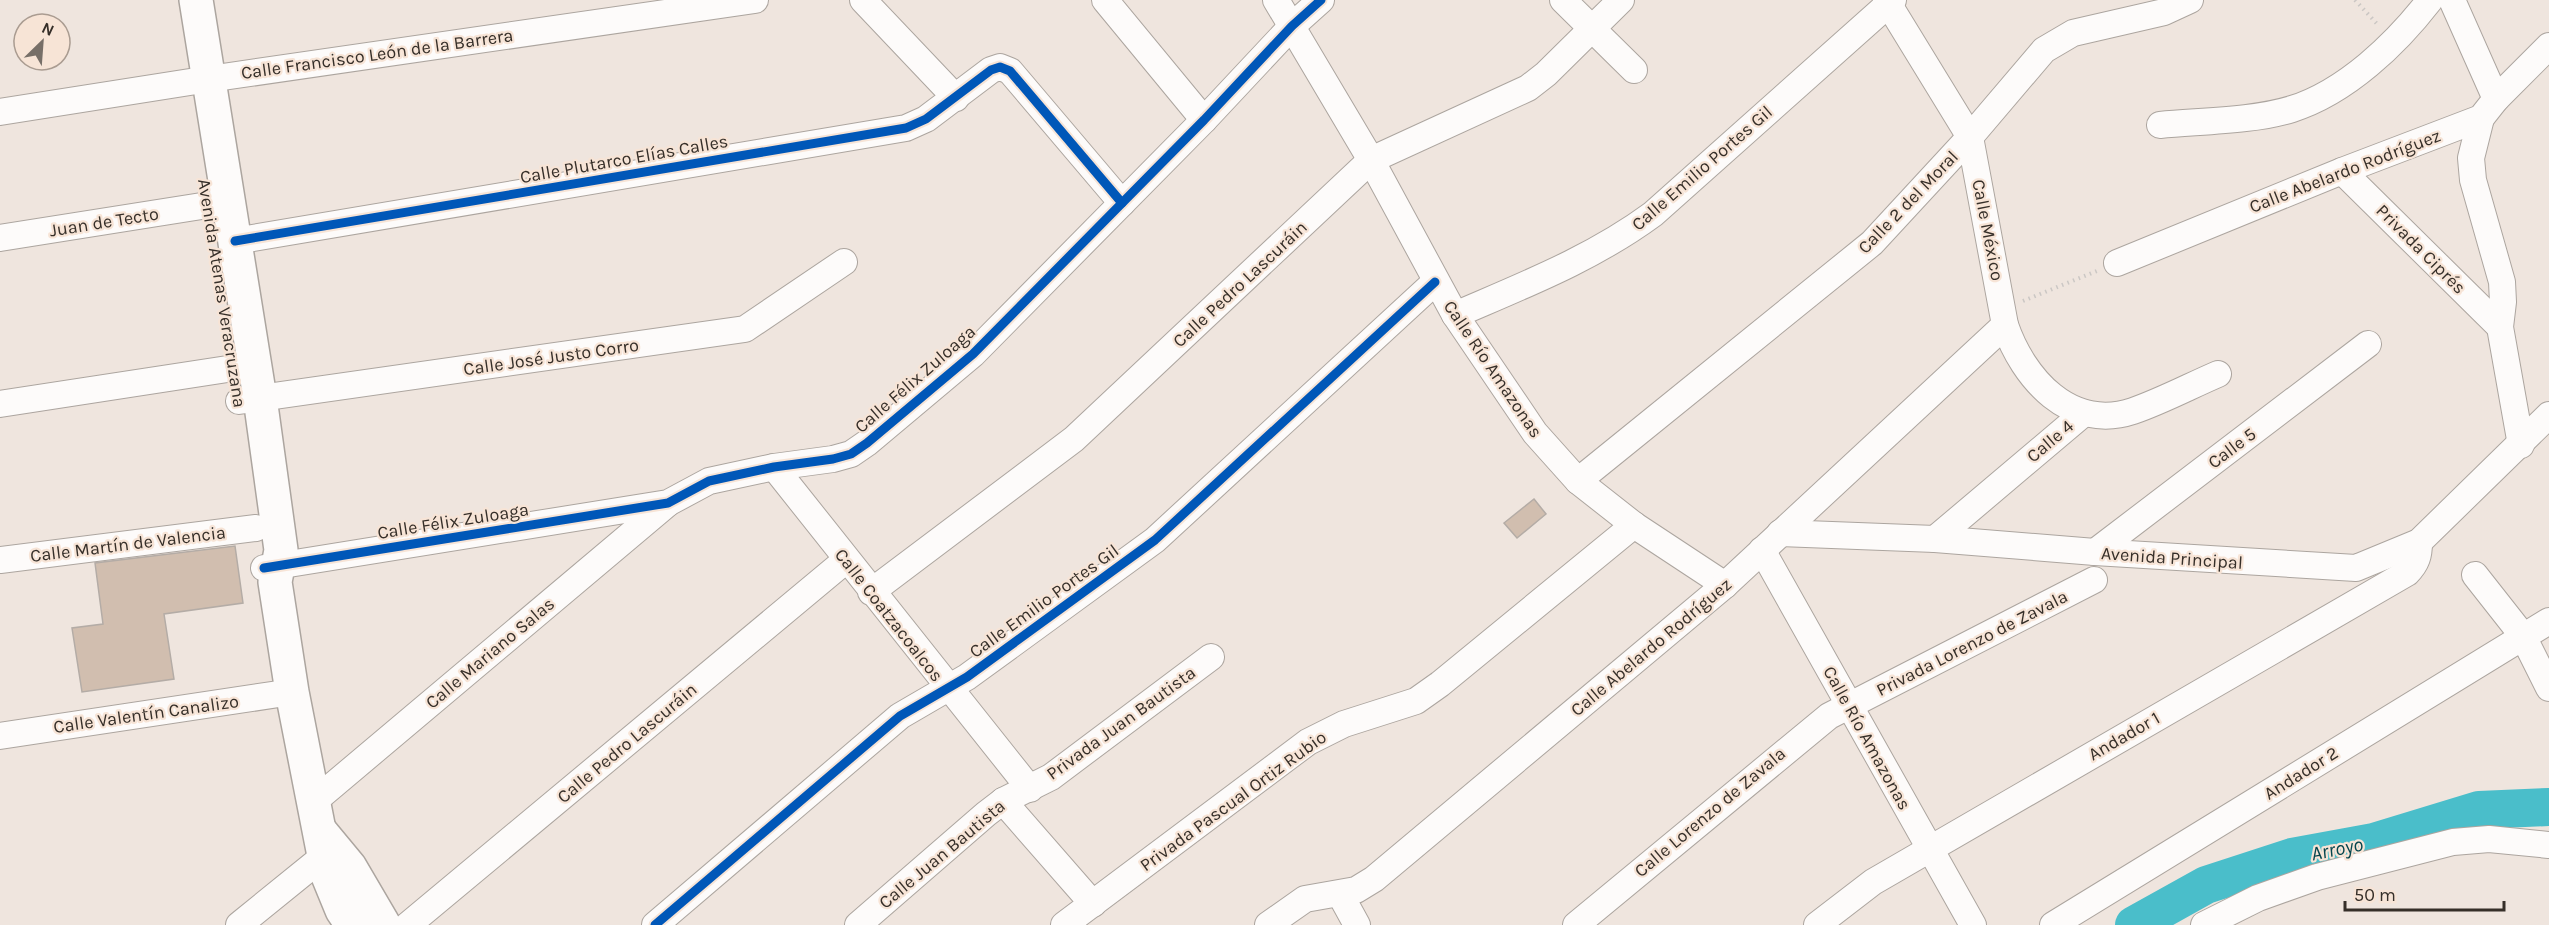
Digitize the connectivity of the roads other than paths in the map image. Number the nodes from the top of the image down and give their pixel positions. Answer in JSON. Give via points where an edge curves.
{"nodes":[{"id":1,"x":174,"y":0,"type":"edge"},
{"id":2,"x":196,"y":0,"type":"edge"},
{"id":3,"x":755,"y":0,"type":"edge"},
{"id":4,"x":863,"y":0,"type":"edge"},
{"id":5,"x":1105,"y":0,"type":"edge"},
{"id":6,"x":1276,"y":0,"type":"edge"},
{"id":7,"x":1321,"y":0,"type":"edge"},
{"id":8,"x":1563,"y":0,"type":"edge"},
{"id":9,"x":1622,"y":0,"type":"edge"},
{"id":10,"x":2190,"y":0,"type":"edge"},
{"id":11,"x":2430,"y":0,"type":"edge"},
{"id":12,"x":2452,"y":0,"type":"edge"},
{"id":13,"x":1889,"y":1,"type":"edge"},
{"id":14,"x":683,"y":5,"type":"edge"},
{"id":15,"x":1292,"y":26,"type":"junction"},
{"id":16,"x":1592,"y":28,"type":"junction"},
{"id":17,"x":2549,"y":46,"type":"edge"},
{"id":18,"x":1634,"y":70,"type":"dead end"},
{"id":19,"x":198,"y":80,"type":"junction"},
{"id":20,"x":956,"y":98,"type":"junction"},
{"id":21,"x":2488,"y":109,"type":"junction"},
{"id":22,"x":0,"y":112,"type":"edge"},
{"id":23,"x":1204,"y":120,"type":"junction"},
{"id":24,"x":2160,"y":125,"type":"dead end"},
{"id":25,"x":1970,"y":137,"type":"junction"},
{"id":26,"x":1371,"y":160,"type":"junction"},
{"id":27,"x":2342,"y":171,"type":"junction"},
{"id":28,"x":1122,"y":203,"type":"junction"},
{"id":29,"x":208,"y":205,"type":"junction"},
{"id":30,"x":0,"y":238,"type":"edge"},
{"id":31,"x":236,"y":242,"type":"junction"},
{"id":32,"x":844,"y":262,"type":"dead end"},
{"id":33,"x":2117,"y":263,"type":"road end"},
{"id":34,"x":1435,"y":282,"type":"junction"},
{"id":35,"x":1455,"y":315,"type":"junction"},
{"id":36,"x":2004,"y":317,"type":"junction"},
{"id":37,"x":2500,"y":327,"type":"junction"},
{"id":38,"x":2368,"y":344,"type":"dead end"},
{"id":39,"x":234,"y":368,"type":"junction"},
{"id":40,"x":2218,"y":374,"type":"dead end"},
{"id":41,"x":250,"y":400,"type":"junction"},
{"id":42,"x":0,"y":404,"type":"edge"},
{"id":43,"x":2084,"y":412,"type":"junction"},
{"id":44,"x":2539,"y":431,"type":"edge"},
{"id":45,"x":774,"y":467,"type":"junction"},
{"id":46,"x":1578,"y":481,"type":"junction"},
{"id":47,"x":668,"y":503,"type":"junction"},
{"id":48,"x":1634,"y":525,"type":"junction"},
{"id":49,"x":256,"y":528,"type":"junction"},
{"id":50,"x":1935,"y":539,"type":"junction"},
{"id":51,"x":1771,"y":542,"type":"junction"},
{"id":52,"x":2419,"y":542,"type":"junction"},
{"id":53,"x":2095,"y":552,"type":"junction"},
{"id":54,"x":0,"y":560,"type":"edge"},
{"id":55,"x":846,"y":560,"type":"junction"},
{"id":56,"x":273,"y":572,"type":"junction"},
{"id":57,"x":2475,"y":575,"type":"dead end"},
{"id":58,"x":2094,"y":580,"type":"dead end"},
{"id":59,"x":1725,"y":585,"type":"junction"},
{"id":60,"x":871,"y":592,"type":"junction"},
{"id":61,"x":2549,"y":621,"type":"edge"},
{"id":62,"x":2523,"y":636,"type":"junction"},
{"id":63,"x":1211,"y":657,"type":"dead end"},
{"id":64,"x":947,"y":688,"type":"junction"},
{"id":65,"x":2549,"y":688,"type":"edge"},
{"id":66,"x":292,"y":692,"type":"junction"},
{"id":67,"x":1849,"y":705,"type":"junction"},
{"id":68,"x":0,"y":736,"type":"edge"},
{"id":69,"x":1030,"y":789,"type":"junction"},
{"id":70,"x":1003,"y":801,"type":"junction"},
{"id":71,"x":322,"y":834,"type":"junction"},
{"id":72,"x":2549,"y":845,"type":"edge"},
{"id":73,"x":1928,"y":849,"type":"junction"},
{"id":74,"x":1340,"y":894,"type":"junction"},
{"id":75,"x":1093,"y":904,"type":"junction"},
{"id":76,"x":1068,"y":924,"type":"edge"},
{"id":77,"x":239,"y":925,"type":"edge"},
{"id":78,"x":352,"y":925,"type":"edge"},
{"id":79,"x":384,"y":925,"type":"edge"},
{"id":80,"x":408,"y":925,"type":"edge"},
{"id":81,"x":655,"y":925,"type":"edge"},
{"id":82,"x":858,"y":925,"type":"edge"},
{"id":83,"x":1268,"y":925,"type":"edge"},
{"id":84,"x":1357,"y":925,"type":"edge"},
{"id":85,"x":1576,"y":925,"type":"edge"},
{"id":86,"x":1816,"y":925,"type":"edge"},
{"id":87,"x":1973,"y":925,"type":"edge"},
{"id":88,"x":2053,"y":925,"type":"edge"},
{"id":89,"x":2204,"y":925,"type":"edge"}],
"edges":[{"from":1,"to":19,"type":"main road","name":"Avenida Atenas Veracruzana"},
{"from":2,"to":19,"type":"main road","name":"Avenida Atenas Veracruzana"},
{"from":3,"to":14,"type":"street","name":"Calle Francisco León de la Barrera"},
{"from":4,"to":20,"type":"street"},
{"from":5,"to":23,"type":"street"},
{"from":6,"to":15,"type":"street","name":"Calle Río Amazonas"},
{"from":7,"to":15,"type":"street","name":"Calle Félix Zuloaga"},
{"from":8,"to":16,"type":"street"},
{"from":9,"to":16,"type":"street","name":"Calle Pedro Lascuráin"},
{"from":10,"to":25,"type":"street","name":"Calle 2 del Moral","via":[[2164,12],[2057,40],[2044,50]]},
{"from":11,"to":24,"type":"street","via":[[2410,25],[2322,97],[2291,110]]},
{"from":12,"to":21,"type":"street"},
{"from":13,"to":25,"type":"street","name":"Calle México"},
{"from":13,"to":35,"type":"street","name":"Calle Emilio Portes Gil","via":[[1653,214],[1584,259]]},
{"from":14,"to":19,"type":"street","name":"Calle Francisco León de la Barrera"},
{"from":15,"to":23,"type":"street","name":"Calle Félix Zuloaga"},
{"from":15,"to":26,"type":"street","name":"Calle Río Amazonas"},
{"from":16,"to":18,"type":"street"},
{"from":16,"to":26,"type":"street","name":"Calle Pedro Lascuráin","via":[[1528,88]]},
{"from":17,"to":21,"type":"street","name":"Calle Abelardo Rodríguez"},
{"from":19,"to":22,"type":"street","name":"Calle Francisco León de la Barrera"},
{"from":19,"to":29,"type":"main road","name":"Avenida Atenas Veracruzana"},
{"from":19,"to":31,"type":"main road","name":"Avenida Atenas Veracruzana"},
{"from":20,"to":28,"type":"street","name":"Calle Plutarco Elías Calles","via":[[991,70],[1000,67],[1010,71]]},
{"from":20,"to":31,"type":"street","name":"Calle Plutarco Elías Calles","via":[[906,128]]},
{"from":21,"to":27,"type":"street","name":"Calle Abelardo Rodríguez"},
{"from":21,"to":37,"type":"street","name":"Avenida Principal","via":[[2471,158],[2473,180],[2502,282]]},
{"from":23,"to":28,"type":"street","name":"Calle Félix Zuloaga"},
{"from":25,"to":36,"type":"street","name":"Calle México"},
{"from":25,"to":46,"type":"street","name":"Calle 2 del Moral","via":[[1872,243]]},
{"from":26,"to":34,"type":"street","name":"Calle Río Amazonas"},
{"from":26,"to":60,"type":"street","name":"Calle Pedro Lascuráin","via":[[1074,439]]},
{"from":27,"to":33,"type":"street","name":"Calle Abelardo Rodríguez"},
{"from":27,"to":37,"type":"street","name":"Privada Ciprés"},
{"from":28,"to":45,"type":"street","name":"Calle Félix Zuloaga","via":[[973,354],[867,443],[851,454],[833,459]]},
{"from":29,"to":30,"type":"street","name":"Juan de Tecto"},
{"from":29,"to":39,"type":"main road","name":"Avenida Atenas Veracruzana"},
{"from":31,"to":41,"type":"main road","name":"Avenida Atenas Veracruzana"},
{"from":32,"to":41,"type":"street","name":"Calle José Justo Corro","via":[[745,329]]},
{"from":34,"to":35,"type":"street","name":"Calle Río Amazonas"},
{"from":34,"to":64,"type":"street","name":"Calle Emilio Portes Gil","via":[[1155,540]]},
{"from":35,"to":46,"type":"street","name":"Calle Río Amazonas","via":[[1535,433]]},
{"from":36,"to":43,"type":"street","name":"Calle México","via":[[2014,352],[2032,377],[2051,396]]},
{"from":36,"to":51,"type":"street","name":"Calle Abelardo Rodríguez"},
{"from":37,"to":44,"type":"street","name":"Avenida Principal"},
{"from":38,"to":53,"type":"street","name":"Calle 5"},
{"from":39,"to":41,"type":"main road","name":"Avenida Atenas Veracruzana"},
{"from":39,"to":42,"type":"street"},
{"from":40,"to":43,"type":"street","name":"Calle 4","via":[[2131,412]]},
{"from":41,"to":49,"type":"main road","name":"Avenida Atenas Veracruzana"},
{"from":41,"to":56,"type":"main road","name":"Avenida Atenas Veracruzana","via":[[281,550]]},
{"from":43,"to":50,"type":"street","name":"Calle 4"},
{"from":44,"to":52,"type":"street","name":"Avenida Principal"},
{"from":45,"to":47,"type":"street","name":"Calle Félix Zuloaga","via":[[710,481]]},
{"from":45,"to":55,"type":"street","name":"Calle Coatzacoalcos"},
{"from":46,"to":48,"type":"street","name":"Calle Río Amazonas"},
{"from":47,"to":56,"type":"street","name":"Calle Félix Zuloaga"},
{"from":47,"to":71,"type":"street","name":"Calle Mariano Salas"},
{"from":48,"to":59,"type":"street","name":"Calle Río Amazonas"},
{"from":48,"to":75,"type":"street","name":"Privada Pascual Ortiz Rubio","via":[[1416,701],[1335,727],[1308,742]]},
{"from":49,"to":54,"type":"street","name":"Calle Martín de Valencia"},
{"from":49,"to":56,"type":"main road","name":"Avenida Atenas Veracruzana"},
{"from":50,"to":51,"type":"street","name":"Avenida Principal"},
{"from":50,"to":53,"type":"street","name":"Avenida Principal"},
{"from":51,"to":59,"type":"street","name":"Calle Abelardo Rodríguez"},
{"from":51,"to":67,"type":"street","name":"Calle Río Amazonas"},
{"from":52,"to":53,"type":"street","name":"Avenida Principal","via":[[2372,563],[2340,569]]},
{"from":52,"to":73,"type":"street","name":"Andador 1","via":[[2419,554],[2408,573]]},
{"from":55,"to":60,"type":"street","name":"Calle Coatzacoalcos"},
{"from":55,"to":80,"type":"street","name":"Calle Pedro Lascuráin"},
{"from":56,"to":66,"type":"main road","name":"Avenida Atenas Veracruzana"},
{"from":57,"to":62,"type":"street"},
{"from":58,"to":67,"type":"street","name":"Privada Lorenzo de Zavala"},
{"from":59,"to":74,"type":"street","name":"Calle Abelardo Rodríguez","via":[[1374,879]]},
{"from":60,"to":64,"type":"street","name":"Calle Coatzacoalcos"},
{"from":61,"to":62,"type":"street","name":"Andador 2"},
{"from":62,"to":65,"type":"street"},
{"from":62,"to":88,"type":"street","name":"Andador 2"},
{"from":63,"to":69,"type":"street","name":"Privada Juan Bautista"},
{"from":64,"to":69,"type":"street","name":"Calle Coatzacoalcos"},
{"from":64,"to":81,"type":"street","name":"Calle Emilio Portes Gil","via":[[900,716]]},
{"from":66,"to":68,"type":"street","name":"Calle Valentín Canalizo"},
{"from":66,"to":71,"type":"main road","name":"Avenida Atenas Veracruzana"},
{"from":67,"to":73,"type":"street","name":"Calle Río Amazonas"},
{"from":67,"to":85,"type":"street","name":"Calle Lorenzo de Zavala","via":[[1811,728]]},
{"from":69,"to":70,"type":"street","name":"Calle Juan Bautista"},
{"from":70,"to":75,"type":"street"},
{"from":70,"to":82,"type":"street","name":"Calle Juan Bautista"},
{"from":71,"to":77,"type":"street","name":"Calle Mariano Salas"},
{"from":71,"to":78,"type":"main road","name":"Avenida Atenas Veracruzana","via":[[328,876]]},
{"from":71,"to":79,"type":"main road","name":"Avenida Atenas Veracruzana","via":[[350,867]]},
{"from":72,"to":89,"type":"street","via":[[2489,839],[2453,842],[2317,877],[2258,898]]},
{"from":73,"to":86,"type":"street","name":"Andador 1","via":[[1873,882]]},
{"from":73,"to":87,"type":"street","name":"Calle Río Amazonas"},
{"from":74,"to":83,"type":"street","name":"Calle Abelardo Rodríguez","via":[[1305,899]]},
{"from":74,"to":84,"type":"street"},
{"from":75,"to":76,"type":"street","name":"Privada Pascual Ortiz Rubio"}]}
